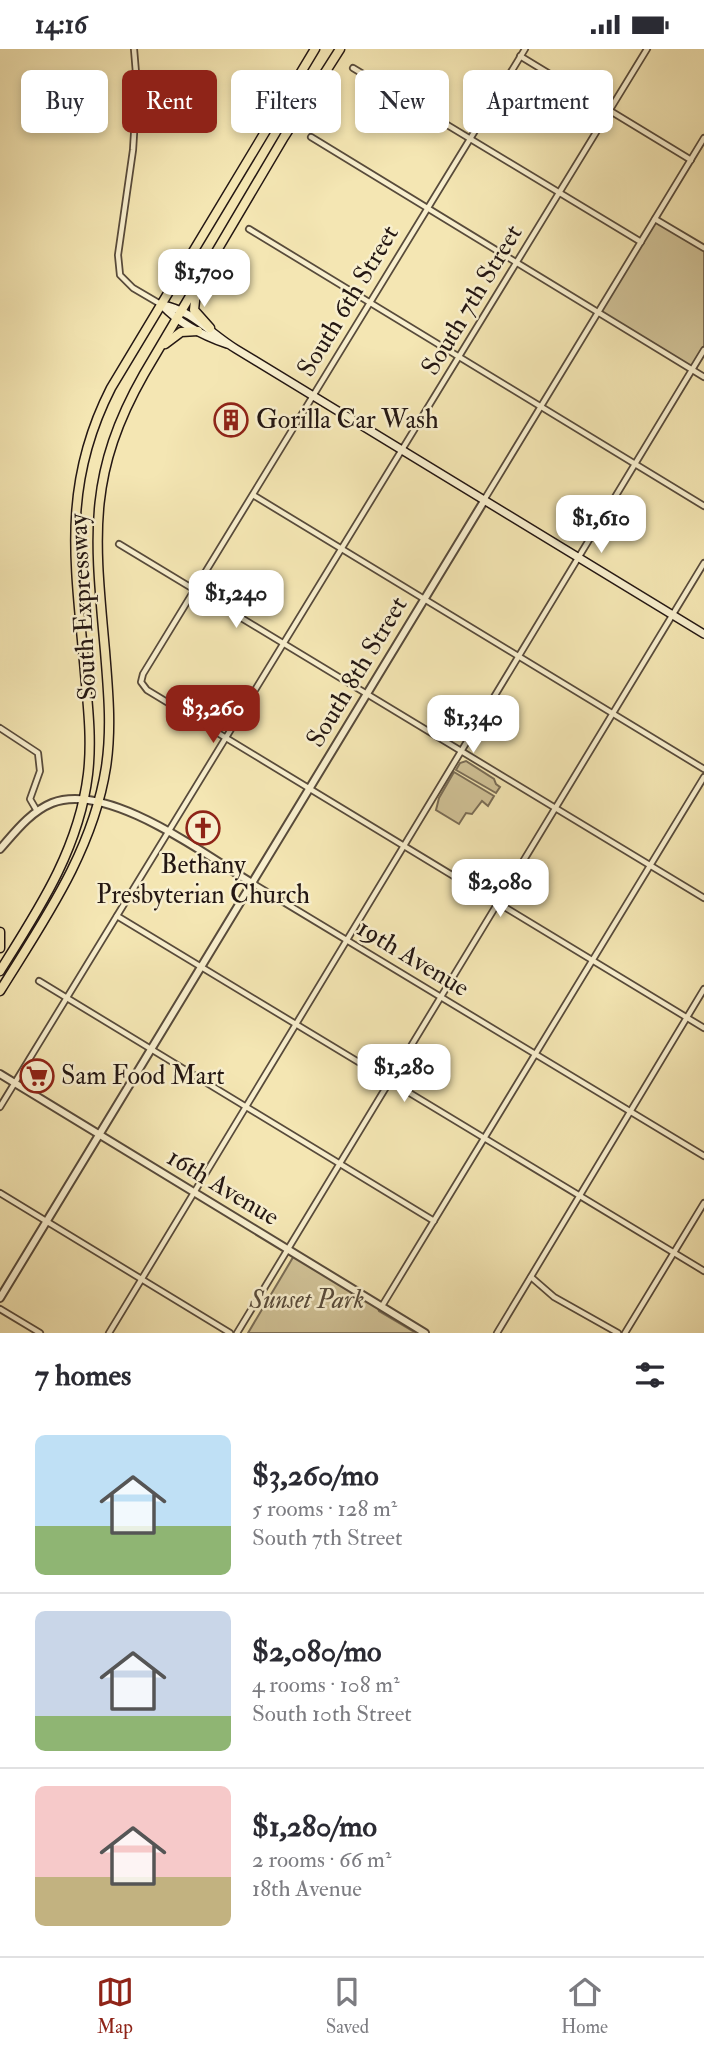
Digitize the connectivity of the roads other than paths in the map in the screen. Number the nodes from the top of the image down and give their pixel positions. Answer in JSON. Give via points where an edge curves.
{"nodes":[{"id":1,"x":134,"y":49,"type":"edge"},
{"id":2,"x":315,"y":49,"type":"edge"},
{"id":3,"x":340,"y":49,"type":"edge"},
{"id":4,"x":525,"y":49,"type":"edge"},
{"id":5,"x":647,"y":49,"type":"edge"},
{"id":6,"x":520,"y":56,"type":"junction"},
{"id":7,"x":353,"y":68,"type":"dead end"},
{"id":8,"x":543,"y":70,"type":"edge"},
{"id":9,"x":613,"y":105,"type":"edge"},
{"id":10,"x":613,"y":112,"type":"edge"},
{"id":11,"x":596,"y":133,"type":"edge"},
{"id":12,"x":311,"y":137,"type":"dead end"},
{"id":13,"x":470,"y":138,"type":"junction"},
{"id":14,"x":704,"y":138,"type":"edge"},
{"id":15,"x":691,"y":160,"type":"junction"},
{"id":16,"x":560,"y":193,"type":"junction"},
{"id":17,"x":428,"y":209,"type":"junction"},
{"id":18,"x":655,"y":219,"type":"junction"},
{"id":19,"x":249,"y":229,"type":"dead end"},
{"id":20,"x":641,"y":242,"type":"junction"},
{"id":21,"x":704,"y":248,"type":"edge"},
{"id":22,"x":517,"y":263,"type":"junction"},
{"id":23,"x":198,"y":283,"type":"junction"},
{"id":24,"x":370,"y":303,"type":"junction"},
{"id":25,"x":162,"y":305,"type":"junction"},
{"id":26,"x":598,"y":313,"type":"junction"},
{"id":27,"x":180,"y":315,"type":"junction"},
{"id":28,"x":210,"y":328,"type":"junction"},
{"id":29,"x":198,"y":331,"type":"junction"},
{"id":30,"x":231,"y":346,"type":"junction"},
{"id":31,"x":704,"y":350,"type":"edge"},
{"id":32,"x":156,"y":354,"type":"junction"},
{"id":33,"x":459,"y":357,"type":"junction"},
{"id":34,"x":692,"y":370,"type":"junction"},
{"id":35,"x":704,"y":377,"type":"edge"},
{"id":36,"x":313,"y":396,"type":"junction"},
{"id":37,"x":541,"y":407,"type":"junction"},
{"id":38,"x":402,"y":451,"type":"junction"},
{"id":39,"x":635,"y":464,"type":"junction"},
{"id":40,"x":253,"y":495,"type":"junction"},
{"id":41,"x":484,"y":501,"type":"junction"},
{"id":42,"x":704,"y":506,"type":"edge"},
{"id":43,"x":119,"y":544,"type":"dead end"},
{"id":44,"x":341,"y":550,"type":"junction"},
{"id":45,"x":578,"y":558,"type":"junction"},
{"id":46,"x":704,"y":563,"type":"edge"},
{"id":47,"x":194,"y":589,"type":"junction"},
{"id":48,"x":424,"y":600,"type":"junction"},
{"id":49,"x":672,"y":615,"type":"junction"},
{"id":50,"x":704,"y":634,"type":"edge"},
{"id":51,"x":284,"y":644,"type":"junction"},
{"id":52,"x":518,"y":657,"type":"junction"},
{"id":53,"x":366,"y":694,"type":"junction"},
{"id":54,"x":612,"y":715,"type":"junction"},
{"id":55,"x":0,"y":728,"type":"edge"},
{"id":56,"x":226,"y":738,"type":"junction"},
{"id":57,"x":460,"y":751,"type":"junction"},
{"id":58,"x":704,"y":769,"type":"edge"},
{"id":59,"x":704,"y":777,"type":"edge"},
{"id":60,"x":309,"y":789,"type":"junction"},
{"id":61,"x":84,"y":800,"type":"junction"},
{"id":62,"x":99,"y":802,"type":"junction"},
{"id":63,"x":555,"y":808,"type":"junction"},
{"id":64,"x":37,"y":811,"type":"junction"},
{"id":65,"x":168,"y":832,"type":"junction"},
{"id":66,"x":403,"y":845,"type":"junction"},
{"id":67,"x":0,"y":849,"type":"edge"},
{"id":68,"x":650,"y":866,"type":"junction"},
{"id":69,"x":252,"y":883,"type":"junction"},
{"id":70,"x":704,"y":898,"type":"edge"},
{"id":71,"x":498,"y":902,"type":"junction"},
{"id":72,"x":117,"y":916,"type":"junction"},
{"id":73,"x":0,"y":932,"type":"edge"},
{"id":74,"x":346,"y":940,"type":"junction"},
{"id":75,"x":0,"y":948,"type":"edge"},
{"id":76,"x":592,"y":960,"type":"junction"},
{"id":77,"x":201,"y":966,"type":"junction"},
{"id":78,"x":0,"y":971,"type":"edge"},
{"id":79,"x":38,"y":981,"type":"dead end"},
{"id":80,"x":704,"y":989,"type":"edge"},
{"id":81,"x":0,"y":991,"type":"edge"},
{"id":82,"x":440,"y":997,"type":"junction"},
{"id":83,"x":66,"y":999,"type":"junction"},
{"id":84,"x":687,"y":1017,"type":"junction"},
{"id":85,"x":296,"y":1023,"type":"junction"},
{"id":86,"x":704,"y":1028,"type":"edge"},
{"id":87,"x":150,"y":1050,"type":"junction"},
{"id":88,"x":535,"y":1055,"type":"junction"},
{"id":89,"x":0,"y":1073,"type":"edge"},
{"id":90,"x":390,"y":1080,"type":"junction"},
{"id":91,"x":15,"y":1083,"type":"junction"},
{"id":92,"x":0,"y":1107,"type":"edge"},
{"id":93,"x":245,"y":1107,"type":"junction"},
{"id":94,"x":630,"y":1112,"type":"junction"},
{"id":95,"x":99,"y":1134,"type":"junction"},
{"id":96,"x":485,"y":1138,"type":"junction"},
{"id":97,"x":704,"y":1156,"type":"edge"},
{"id":98,"x":339,"y":1164,"type":"junction"},
{"id":99,"x":194,"y":1192,"type":"junction"},
{"id":100,"x":0,"y":1193,"type":"edge"},
{"id":101,"x":580,"y":1195,"type":"junction"},
{"id":102,"x":704,"y":1203,"type":"edge"},
{"id":103,"x":46,"y":1221,"type":"junction"},
{"id":104,"x":434,"y":1221,"type":"junction"},
{"id":105,"x":288,"y":1249,"type":"junction"},
{"id":106,"x":674,"y":1252,"type":"junction"},
{"id":107,"x":704,"y":1271,"type":"edge"},
{"id":108,"x":531,"y":1277,"type":"junction"},
{"id":109,"x":141,"y":1279,"type":"junction"},
{"id":110,"x":0,"y":1298,"type":"edge"},
{"id":111,"x":382,"y":1306,"type":"junction"},
{"id":112,"x":0,"y":1309,"type":"edge"},
{"id":113,"x":40,"y":1333,"type":"edge"},
{"id":114,"x":109,"y":1333,"type":"edge"},
{"id":115,"x":230,"y":1333,"type":"edge"},
{"id":116,"x":236,"y":1333,"type":"edge"},
{"id":117,"x":425,"y":1333,"type":"edge"},
{"id":118,"x":497,"y":1333,"type":"edge"},
{"id":119,"x":618,"y":1333,"type":"edge"},
{"id":120,"x":625,"y":1333,"type":"edge"}],
"edges":[{"from":1,"to":25,"type":"street","via":[[133,150],[118,255],[120,275]]},
{"from":2,"to":25,"type":"main road","name":"South Expressway"},
{"from":3,"to":23,"type":"main road","name":"South Expressway"},
{"from":4,"to":6,"type":"street","name":"South 6th Street"},
{"from":5,"to":9,"type":"street","name":"South 7th Street"},
{"from":6,"to":8,"type":"street"},
{"from":6,"to":13,"type":"street","name":"South 6th Street"},
{"from":7,"to":13,"type":"street"},
{"from":10,"to":15,"type":"street"},
{"from":11,"to":16,"type":"street","name":"South 7th Street"},
{"from":12,"to":17,"type":"street"},
{"from":13,"to":16,"type":"street"},
{"from":13,"to":17,"type":"street","name":"South 6th Street"},
{"from":14,"to":15,"type":"street","name":"South 8th Street"},
{"from":15,"to":18,"type":"street","name":"South 8th Street"},
{"from":16,"to":20,"type":"street"},
{"from":16,"to":22,"type":"street","name":"South 7th Street"},
{"from":17,"to":22,"type":"street"},
{"from":17,"to":24,"type":"street","name":"South 6th Street"},
{"from":18,"to":20,"type":"street","name":"South 8th Street"},
{"from":18,"to":21,"type":"street"},
{"from":19,"to":24,"type":"street"},
{"from":20,"to":26,"type":"street","name":"South 8th Street"},
{"from":22,"to":26,"type":"street"},
{"from":22,"to":33,"type":"street","name":"South 7th Street"},
{"from":23,"to":27,"type":"main road","name":"South Expressway"},
{"from":23,"to":28,"type":"main road","via":[[194,310]]},
{"from":24,"to":33,"type":"street"},
{"from":24,"to":36,"type":"street","name":"South 6th Street"},
{"from":25,"to":27,"type":"main road"},
{"from":25,"to":61,"type":"main road","name":"South Expressway","via":[[102,407],[78,488],[74,551],[90,741]]},
{"from":26,"to":34,"type":"street"},
{"from":26,"to":37,"type":"street","name":"South 8th Street"},
{"from":27,"to":28,"type":"main road"},
{"from":27,"to":29,"type":"main road"},
{"from":27,"to":32,"type":"main road","name":"South Expressway"},
{"from":28,"to":30,"type":"main road"},
{"from":29,"to":30,"type":"main road"},
{"from":29,"to":32,"type":"main road","via":[[176,334]]},
{"from":30,"to":36,"type":"main road"},
{"from":31,"to":34,"type":"street"},
{"from":32,"to":62,"type":"main road","name":"South Expressway","via":[[115,433],[99,499],[97,560],[110,722]]},
{"from":33,"to":37,"type":"street"},
{"from":33,"to":38,"type":"street","name":"South 7th Street"},
{"from":34,"to":35,"type":"street"},
{"from":34,"to":39,"type":"street"},
{"from":36,"to":38,"type":"main road"},
{"from":36,"to":40,"type":"street","name":"South 6th Street"},
{"from":37,"to":39,"type":"street"},
{"from":37,"to":41,"type":"street","name":"South 8th Street"},
{"from":38,"to":41,"type":"main road"},
{"from":38,"to":44,"type":"street","name":"South 7th Street"},
{"from":39,"to":42,"type":"street"},
{"from":39,"to":45,"type":"street"},
{"from":40,"to":44,"type":"street"},
{"from":40,"to":47,"type":"street","name":"South 6th Street"},
{"from":41,"to":45,"type":"main road"},
{"from":41,"to":48,"type":"street","name":"South 8th Street"},
{"from":43,"to":47,"type":"street"},
{"from":44,"to":48,"type":"street"},
{"from":44,"to":51,"type":"street","name":"South 7th Street"},
{"from":45,"to":49,"type":"main road"},
{"from":45,"to":52,"type":"street"},
{"from":46,"to":49,"type":"street"},
{"from":47,"to":51,"type":"street"},
{"from":47,"to":56,"type":"street","name":"South 6th Street","via":[[141,682]]},
{"from":48,"to":52,"type":"street"},
{"from":48,"to":53,"type":"street","name":"South 8th Street"},
{"from":49,"to":50,"type":"main road"},
{"from":49,"to":54,"type":"street"},
{"from":51,"to":53,"type":"street"},
{"from":51,"to":56,"type":"street","name":"South 7th Street"},
{"from":52,"to":54,"type":"street"},
{"from":52,"to":57,"type":"street"},
{"from":53,"to":57,"type":"street"},
{"from":53,"to":60,"type":"street","name":"South 8th Street"},
{"from":54,"to":58,"type":"street"},
{"from":54,"to":63,"type":"street"},
{"from":55,"to":64,"type":"street","via":[[38,754],[40,771],[30,795]]},
{"from":56,"to":60,"type":"street"},
{"from":56,"to":65,"type":"street","name":"South 7th Street"},
{"from":57,"to":63,"type":"street"},
{"from":57,"to":66,"type":"street"},
{"from":59,"to":68,"type":"street"},
{"from":60,"to":66,"type":"street"},
{"from":60,"to":69,"type":"street","name":"South 8th Street"},
{"from":61,"to":62,"type":"street"},
{"from":61,"to":64,"type":"street","via":[[60,801]]},
{"from":61,"to":78,"type":"main road","name":"South Expressway","via":[[56,880]]},
{"from":62,"to":65,"type":"street","name":"19th Avenue","via":[[137,814]]},
{"from":62,"to":81,"type":"main road","name":"South Expressway","via":[[69,877]]},
{"from":63,"to":68,"type":"street"},
{"from":63,"to":71,"type":"street"},
{"from":64,"to":67,"type":"street"},
{"from":65,"to":69,"type":"street","name":"19th Avenue"},
{"from":65,"to":72,"type":"street","name":"South 7th Street"},
{"from":66,"to":71,"type":"street"},
{"from":66,"to":74,"type":"street"},
{"from":68,"to":70,"type":"street"},
{"from":68,"to":76,"type":"street"},
{"from":69,"to":74,"type":"street","name":"19th Avenue"},
{"from":69,"to":77,"type":"street","name":"South 8th Street"},
{"from":71,"to":76,"type":"street"},
{"from":71,"to":82,"type":"street"},
{"from":72,"to":77,"type":"street"},
{"from":72,"to":83,"type":"street","name":"South 7th Street"},
{"from":73,"to":75,"type":"main road"},
{"from":74,"to":82,"type":"street","name":"19th Avenue"},
{"from":74,"to":85,"type":"street"},
{"from":76,"to":84,"type":"street"},
{"from":76,"to":88,"type":"street"},
{"from":77,"to":85,"type":"street"},
{"from":77,"to":87,"type":"street","name":"South 8th Street"},
{"from":79,"to":83,"type":"street"},
{"from":80,"to":84,"type":"street"},
{"from":82,"to":88,"type":"street","name":"19th Avenue"},
{"from":82,"to":90,"type":"street"},
{"from":83,"to":87,"type":"street"},
{"from":83,"to":91,"type":"street","name":"South 7th Street"},
{"from":84,"to":86,"type":"street"},
{"from":84,"to":94,"type":"street"},
{"from":85,"to":90,"type":"street"},
{"from":85,"to":93,"type":"street"},
{"from":87,"to":93,"type":"street"},
{"from":87,"to":95,"type":"street","name":"South 8th Street"},
{"from":88,"to":94,"type":"street","name":"19th Avenue"},
{"from":88,"to":96,"type":"street"},
{"from":89,"to":91,"type":"street","name":"16th Avenue"},
{"from":90,"to":96,"type":"street"},
{"from":90,"to":98,"type":"street"},
{"from":91,"to":92,"type":"street","name":"South 7th Street"},
{"from":91,"to":95,"type":"street","name":"16th Avenue"},
{"from":93,"to":98,"type":"street"},
{"from":93,"to":99,"type":"street"},
{"from":94,"to":97,"type":"street","name":"19th Avenue"},
{"from":94,"to":101,"type":"street"},
{"from":95,"to":99,"type":"street","name":"16th Avenue"},
{"from":95,"to":103,"type":"street","name":"South 8th Street"},
{"from":96,"to":101,"type":"street"},
{"from":96,"to":104,"type":"street"},
{"from":98,"to":104,"type":"street"},
{"from":98,"to":105,"type":"street"},
{"from":99,"to":105,"type":"street","name":"16th Avenue"},
{"from":99,"to":109,"type":"street"},
{"from":100,"to":103,"type":"street"},
{"from":101,"to":106,"type":"street"},
{"from":101,"to":108,"type":"street"},
{"from":102,"to":106,"type":"street"},
{"from":103,"to":109,"type":"street"},
{"from":103,"to":110,"type":"street","name":"South 8th Street"},
{"from":104,"to":111,"type":"street"},
{"from":105,"to":111,"type":"street","name":"16th Avenue"},
{"from":105,"to":116,"type":"street"},
{"from":106,"to":107,"type":"street"},
{"from":106,"to":120,"type":"street"},
{"from":108,"to":118,"type":"street"},
{"from":108,"to":119,"type":"street","via":[[554,1297]]},
{"from":109,"to":114,"type":"street"},
{"from":109,"to":115,"type":"street"},
{"from":111,"to":117,"type":"street","name":"16th Avenue"},
{"from":112,"to":113,"type":"street"}]}
